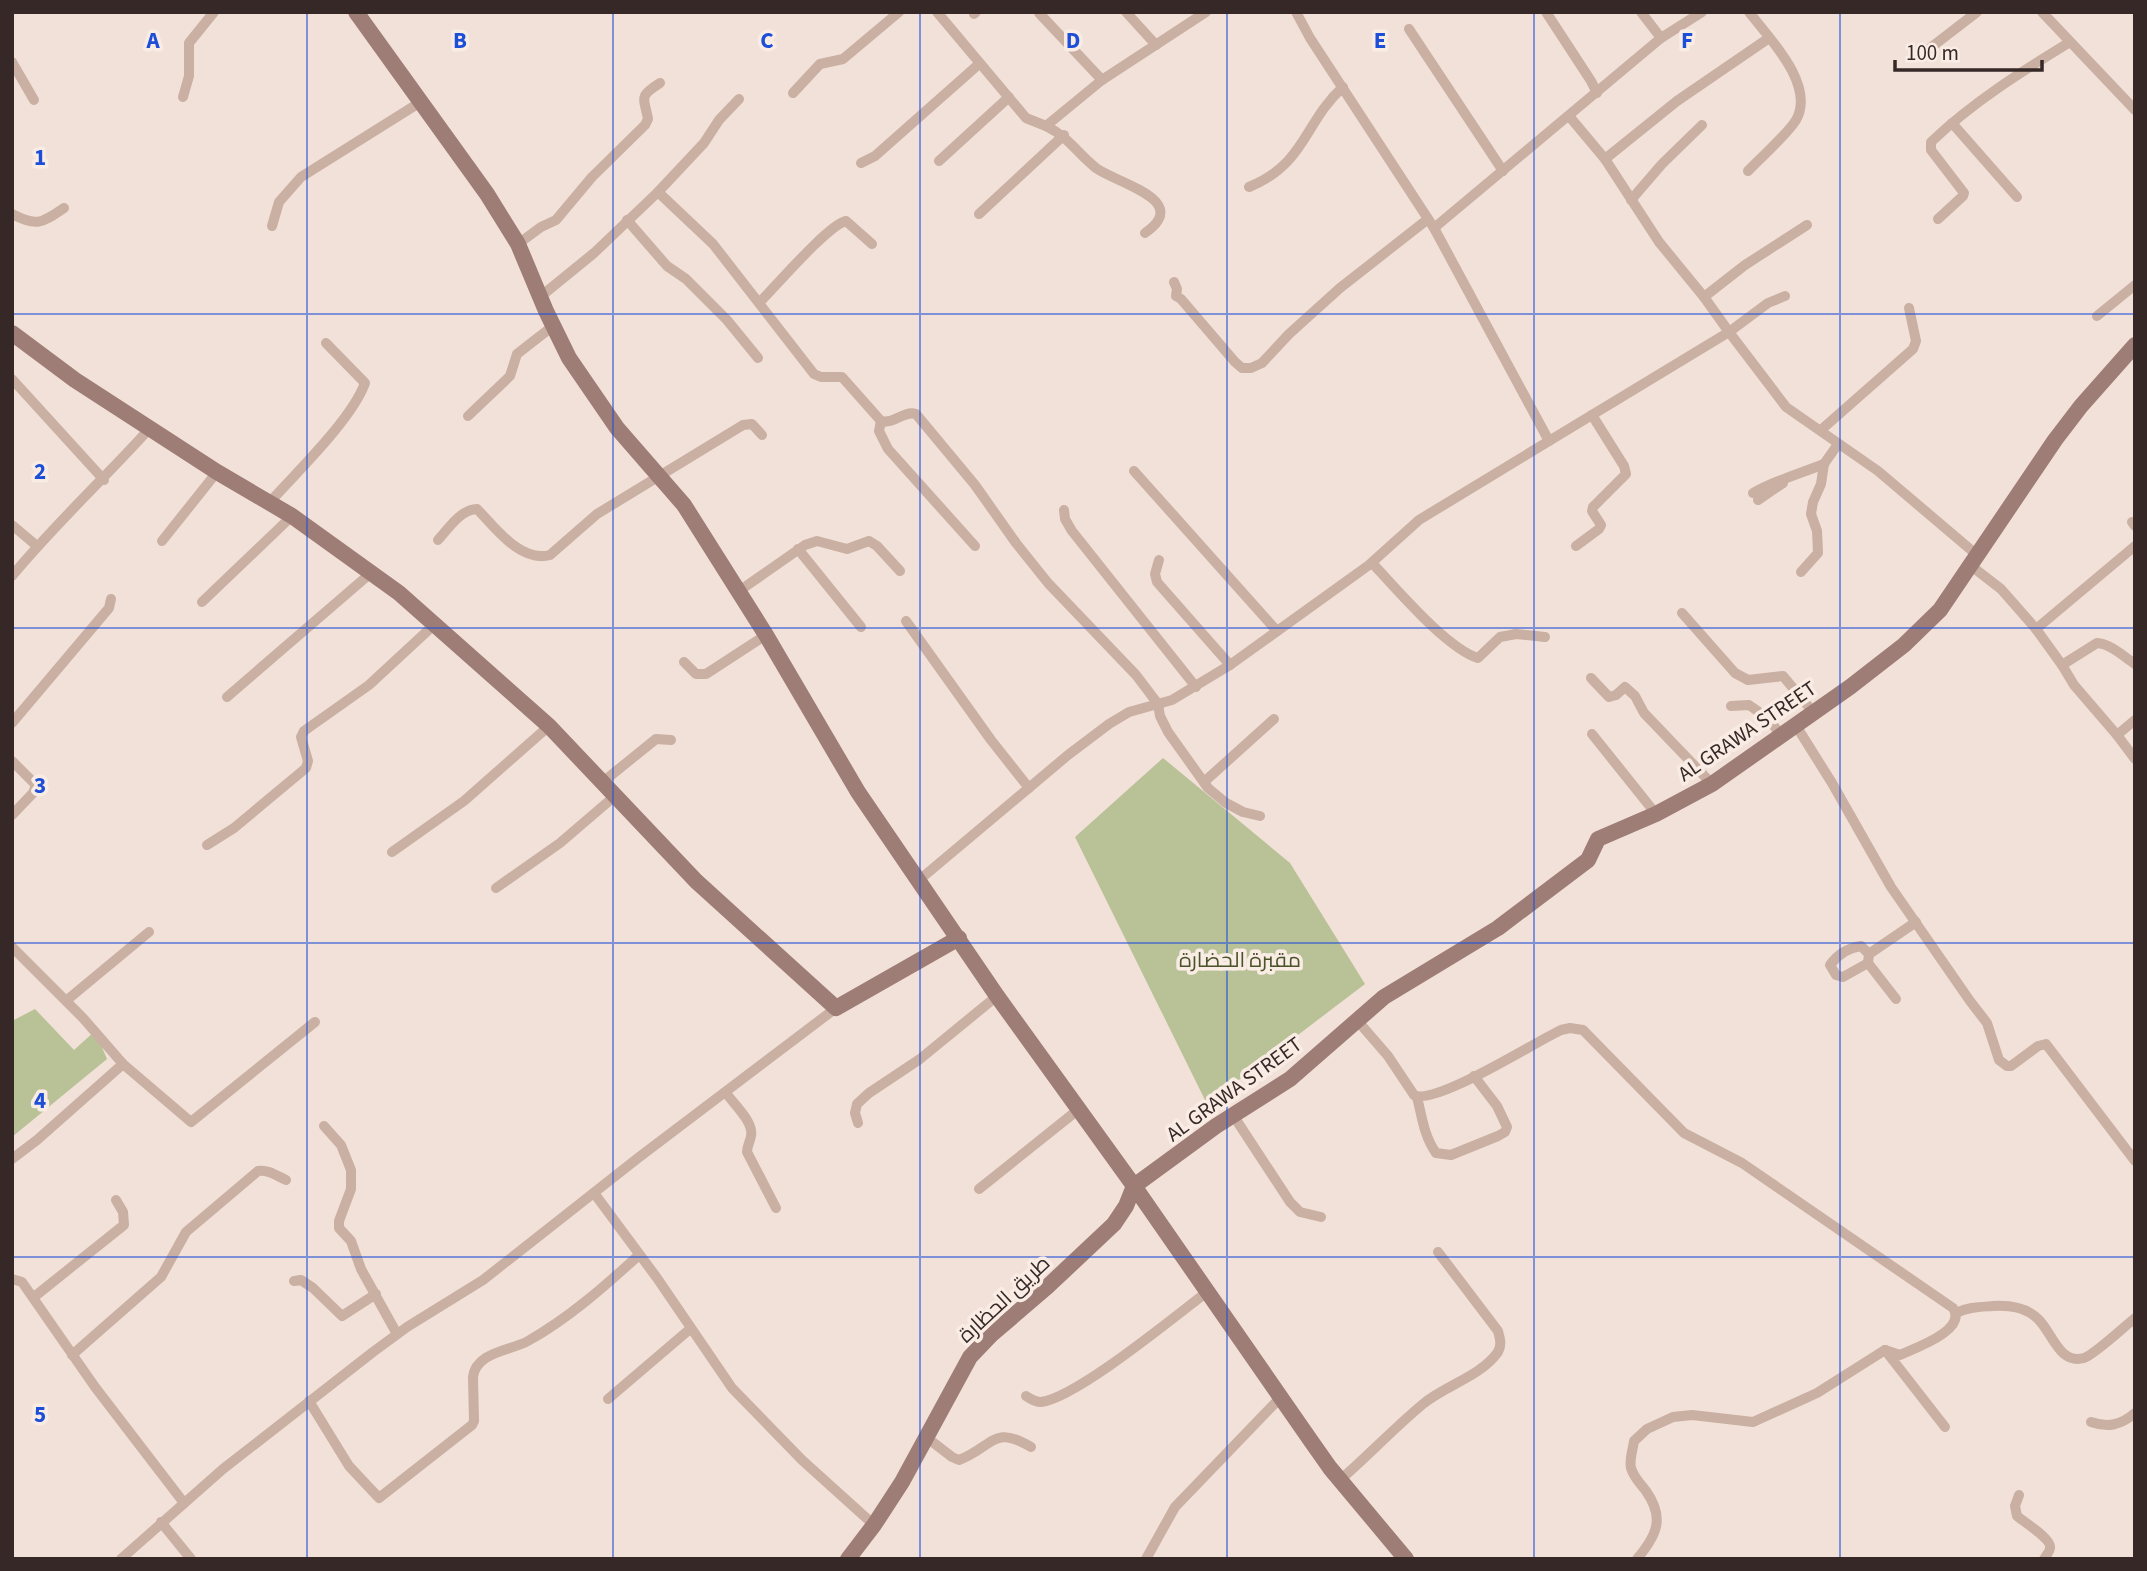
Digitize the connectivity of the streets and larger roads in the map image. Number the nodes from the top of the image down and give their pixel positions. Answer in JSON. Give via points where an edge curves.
{"nodes":[{"id":1,"x":214,"y":12,"type":"edge"},
{"id":2,"x":356,"y":12,"type":"edge"},
{"id":3,"x":900,"y":12,"type":"edge"},
{"id":4,"x":937,"y":12,"type":"edge"},
{"id":5,"x":1126,"y":12,"type":"edge"},
{"id":6,"x":1206,"y":12,"type":"edge"},
{"id":7,"x":1296,"y":12,"type":"edge"},
{"id":8,"x":1546,"y":12,"type":"edge"},
{"id":9,"x":1641,"y":12,"type":"edge"},
{"id":10,"x":1703,"y":12,"type":"edge"},
{"id":11,"x":1749,"y":12,"type":"edge"},
{"id":12,"x":1976,"y":12,"type":"edge"},
{"id":13,"x":2042,"y":12,"type":"edge"},
{"id":14,"x":1039,"y":13,"type":"edge"},
{"id":15,"x":1409,"y":29,"type":"dead end"},
{"id":16,"x":1661,"y":38,"type":"junction"},
{"id":17,"x":1769,"y":38,"type":"junction"},
{"id":18,"x":2070,"y":42,"type":"junction"},
{"id":19,"x":1156,"y":46,"type":"junction"},
{"id":20,"x":1929,"y":49,"type":"dead end"},
{"id":21,"x":12,"y":62,"type":"edge"},
{"id":22,"x":979,"y":64,"type":"junction"},
{"id":23,"x":1102,"y":80,"type":"junction"},
{"id":24,"x":660,"y":83,"type":"dead end"},
{"id":25,"x":1343,"y":87,"type":"junction"},
{"id":26,"x":793,"y":93,"type":"dead end"},
{"id":27,"x":1597,"y":93,"type":"junction"},
{"id":28,"x":183,"y":97,"type":"dead end"},
{"id":29,"x":1009,"y":97,"type":"junction"},
{"id":30,"x":739,"y":99,"type":"dead end"},
{"id":31,"x":34,"y":100,"type":"dead end"},
{"id":32,"x":419,"y":103,"type":"junction"},
{"id":33,"x":2135,"y":110,"type":"edge"},
{"id":34,"x":1570,"y":116,"type":"junction"},
{"id":35,"x":1952,"y":123,"type":"junction"},
{"id":36,"x":1702,"y":125,"type":"dead end"},
{"id":37,"x":1046,"y":126,"type":"junction"},
{"id":38,"x":1064,"y":135,"type":"junction"},
{"id":39,"x":1605,"y":159,"type":"junction"},
{"id":40,"x":939,"y":161,"type":"dead end"},
{"id":41,"x":861,"y":163,"type":"dead end"},
{"id":42,"x":1503,"y":171,"type":"junction"},
{"id":43,"x":1748,"y":171,"type":"dead end"},
{"id":44,"x":1249,"y":187,"type":"dead end"},
{"id":45,"x":658,"y":192,"type":"junction"},
{"id":46,"x":2017,"y":197,"type":"dead end"},
{"id":47,"x":1631,"y":200,"type":"junction"},
{"id":48,"x":64,"y":208,"type":"dead end"},
{"id":49,"x":12,"y":214,"type":"edge"},
{"id":50,"x":979,"y":214,"type":"dead end"},
{"id":51,"x":1938,"y":219,"type":"dead end"},
{"id":52,"x":627,"y":220,"type":"junction"},
{"id":53,"x":1431,"y":223,"type":"junction"},
{"id":54,"x":1807,"y":225,"type":"dead end"},
{"id":55,"x":272,"y":226,"type":"dead end"},
{"id":56,"x":1144,"y":233,"type":"dead end"},
{"id":57,"x":518,"y":244,"type":"junction"},
{"id":58,"x":872,"y":244,"type":"dead end"},
{"id":59,"x":1174,"y":282,"type":"dead end"},
{"id":60,"x":2135,"y":285,"type":"edge"},
{"id":61,"x":540,"y":296,"type":"junction"},
{"id":62,"x":1785,"y":296,"type":"dead end"},
{"id":63,"x":1704,"y":297,"type":"junction"},
{"id":64,"x":760,"y":302,"type":"junction"},
{"id":65,"x":1909,"y":308,"type":"dead end"},
{"id":66,"x":2097,"y":316,"type":"dead end"},
{"id":67,"x":553,"y":326,"type":"junction"},
{"id":68,"x":1730,"y":332,"type":"junction"},
{"id":69,"x":12,"y":333,"type":"edge"},
{"id":70,"x":326,"y":344,"type":"dead end"},
{"id":71,"x":2135,"y":345,"type":"edge"},
{"id":72,"x":758,"y":358,"type":"dead end"},
{"id":73,"x":12,"y":379,"type":"edge"},
{"id":74,"x":1592,"y":415,"type":"junction"},
{"id":75,"x":468,"y":416,"type":"dead end"},
{"id":76,"x":881,"y":421,"type":"junction"},
{"id":77,"x":150,"y":428,"type":"junction"},
{"id":78,"x":1821,"y":430,"type":"junction"},
{"id":79,"x":762,"y":435,"type":"dead end"},
{"id":80,"x":1549,"y":441,"type":"junction"},
{"id":81,"x":1838,"y":444,"type":"junction"},
{"id":82,"x":1824,"y":464,"type":"junction"},
{"id":83,"x":1134,"y":471,"type":"dead end"},
{"id":84,"x":217,"y":472,"type":"junction"},
{"id":85,"x":659,"y":475,"type":"junction"},
{"id":86,"x":104,"y":480,"type":"junction"},
{"id":87,"x":1755,"y":496,"type":"dead end"},
{"id":88,"x":270,"y":502,"type":"junction"},
{"id":89,"x":1064,"y":510,"type":"dead end"},
{"id":90,"x":292,"y":516,"type":"junction"},
{"id":91,"x":12,"y":525,"type":"edge"},
{"id":92,"x":438,"y":540,"type":"dead end"},
{"id":93,"x":162,"y":541,"type":"dead end"},
{"id":94,"x":37,"y":546,"type":"junction"},
{"id":95,"x":975,"y":546,"type":"dead end"},
{"id":96,"x":1576,"y":546,"type":"dead end"},
{"id":97,"x":2135,"y":546,"type":"edge"},
{"id":98,"x":798,"y":550,"type":"junction"},
{"id":99,"x":1159,"y":560,"type":"dead end"},
{"id":100,"x":1973,"y":560,"type":"junction"},
{"id":101,"x":1371,"y":563,"type":"junction"},
{"id":102,"x":900,"y":571,"type":"dead end"},
{"id":103,"x":372,"y":572,"type":"junction"},
{"id":104,"x":1801,"y":572,"type":"dead end"},
{"id":105,"x":12,"y":576,"type":"edge"},
{"id":106,"x":739,"y":591,"type":"junction"},
{"id":107,"x":111,"y":599,"type":"dead end"},
{"id":108,"x":202,"y":602,"type":"dead end"},
{"id":109,"x":1682,"y":613,"type":"dead end"},
{"id":110,"x":905,"y":621,"type":"dead end"},
{"id":111,"x":436,"y":624,"type":"junction"},
{"id":112,"x":861,"y":627,"type":"dead end"},
{"id":113,"x":2036,"y":629,"type":"junction"},
{"id":114,"x":1277,"y":632,"type":"junction"},
{"id":115,"x":766,"y":635,"type":"junction"},
{"id":116,"x":1545,"y":637,"type":"dead end"},
{"id":117,"x":684,"y":662,"type":"dead end"},
{"id":118,"x":2135,"y":664,"type":"edge"},
{"id":119,"x":1230,"y":665,"type":"junction"},
{"id":120,"x":2063,"y":665,"type":"junction"},
{"id":121,"x":1591,"y":678,"type":"dead end"},
{"id":122,"x":1196,"y":687,"type":"junction"},
{"id":123,"x":227,"y":697,"type":"dead end"},
{"id":124,"x":1158,"y":704,"type":"junction"},
{"id":125,"x":1731,"y":706,"type":"dead end"},
{"id":126,"x":1812,"y":712,"type":"junction"},
{"id":127,"x":1274,"y":719,"type":"dead end"},
{"id":128,"x":2135,"y":720,"type":"edge"},
{"id":129,"x":12,"y":723,"type":"edge"},
{"id":130,"x":1795,"y":724,"type":"junction"},
{"id":131,"x":549,"y":726,"type":"junction"},
{"id":132,"x":1592,"y":734,"type":"dead end"},
{"id":133,"x":2117,"y":735,"type":"junction"},
{"id":134,"x":1782,"y":737,"type":"junction"},
{"id":135,"x":671,"y":740,"type":"dead end"},
{"id":136,"x":2135,"y":759,"type":"edge"},
{"id":137,"x":12,"y":761,"type":"edge"},
{"id":138,"x":604,"y":781,"type":"junction"},
{"id":139,"x":1204,"y":782,"type":"junction"},
{"id":140,"x":1712,"y":784,"type":"junction"},
{"id":141,"x":1029,"y":788,"type":"junction"},
{"id":142,"x":616,"y":795,"type":"junction"},
{"id":143,"x":12,"y":814,"type":"edge"},
{"id":144,"x":1656,"y":814,"type":"junction"},
{"id":145,"x":1260,"y":816,"type":"dead end"},
{"id":146,"x":207,"y":845,"type":"dead end"},
{"id":147,"x":392,"y":852,"type":"dead end"},
{"id":148,"x":918,"y":881,"type":"junction"},
{"id":149,"x":496,"y":888,"type":"dead end"},
{"id":150,"x":1916,"y":922,"type":"junction"},
{"id":151,"x":149,"y":932,"type":"dead end"},
{"id":152,"x":959,"y":938,"type":"junction"},
{"id":153,"x":12,"y":947,"type":"edge"},
{"id":154,"x":997,"y":996,"type":"junction"},
{"id":155,"x":1896,"y":999,"type":"dead end"},
{"id":156,"x":66,"y":1000,"type":"junction"},
{"id":157,"x":836,"y":1008,"type":"junction"},
{"id":158,"x":1356,"y":1019,"type":"junction"},
{"id":159,"x":315,"y":1022,"type":"dead end"},
{"id":160,"x":124,"y":1064,"type":"junction"},
{"id":161,"x":1475,"y":1076,"type":"junction"},
{"id":162,"x":726,"y":1093,"type":"junction"},
{"id":163,"x":1417,"y":1097,"type":"junction"},
{"id":164,"x":1079,"y":1109,"type":"junction"},
{"id":165,"x":1233,"y":1115,"type":"junction"},
{"id":166,"x":858,"y":1123,"type":"dead end"},
{"id":167,"x":324,"y":1126,"type":"dead end"},
{"id":168,"x":12,"y":1159,"type":"edge"},
{"id":169,"x":2135,"y":1161,"type":"edge"},
{"id":170,"x":286,"y":1180,"type":"dead end"},
{"id":171,"x":1134,"y":1186,"type":"junction"},
{"id":172,"x":979,"y":1189,"type":"dead end"},
{"id":173,"x":594,"y":1193,"type":"junction"},
{"id":174,"x":116,"y":1200,"type":"dead end"},
{"id":175,"x":776,"y":1208,"type":"dead end"},
{"id":176,"x":1321,"y":1217,"type":"dead end"},
{"id":177,"x":1438,"y":1252,"type":"dead end"},
{"id":178,"x":639,"y":1255,"type":"junction"},
{"id":179,"x":12,"y":1279,"type":"edge"},
{"id":180,"x":294,"y":1281,"type":"dead end"},
{"id":181,"x":1207,"y":1292,"type":"junction"},
{"id":182,"x":376,"y":1294,"type":"junction"},
{"id":183,"x":34,"y":1297,"type":"junction"},
{"id":184,"x":1956,"y":1313,"type":"junction"},
{"id":185,"x":2135,"y":1318,"type":"edge"},
{"id":186,"x":690,"y":1329,"type":"junction"},
{"id":187,"x":397,"y":1334,"type":"junction"},
{"id":188,"x":1885,"y":1350,"type":"junction"},
{"id":189,"x":72,"y":1355,"type":"junction"},
{"id":190,"x":1026,"y":1396,"type":"dead end"},
{"id":191,"x":1280,"y":1398,"type":"junction"},
{"id":192,"x":608,"y":1399,"type":"dead end"},
{"id":193,"x":309,"y":1401,"type":"junction"},
{"id":194,"x":2135,"y":1413,"type":"edge"},
{"id":195,"x":2091,"y":1422,"type":"dead end"},
{"id":196,"x":1945,"y":1427,"type":"dead end"},
{"id":197,"x":926,"y":1437,"type":"junction"},
{"id":198,"x":1031,"y":1447,"type":"dead end"},
{"id":199,"x":1340,"y":1480,"type":"junction"},
{"id":200,"x":2018,"y":1495,"type":"dead end"},
{"id":201,"x":184,"y":1503,"type":"junction"},
{"id":202,"x":161,"y":1522,"type":"junction"},
{"id":203,"x":874,"y":1525,"type":"junction"},
{"id":204,"x":121,"y":1559,"type":"edge"},
{"id":205,"x":191,"y":1559,"type":"edge"},
{"id":206,"x":848,"y":1559,"type":"edge"},
{"id":207,"x":1146,"y":1559,"type":"edge"},
{"id":208,"x":1406,"y":1559,"type":"edge"},
{"id":209,"x":1637,"y":1559,"type":"edge"},
{"id":210,"x":2044,"y":1559,"type":"edge"}],
"edges":[{"from":1,"to":28,"type":"street","via":[[189,43],[189,76]]},
{"from":2,"to":32,"type":"street"},
{"from":3,"to":26,"type":"street","via":[[843,59],[820,64]]},
{"from":4,"to":22,"type":"street"},
{"from":5,"to":19,"type":"street"},
{"from":6,"to":19,"type":"street"},
{"from":7,"to":25,"type":"street"},
{"from":8,"to":27,"type":"street"},
{"from":9,"to":16,"type":"street"},
{"from":10,"to":16,"type":"street"},
{"from":11,"to":17,"type":"street"},
{"from":12,"to":20,"type":"street"},
{"from":13,"to":18,"type":"street"},
{"from":14,"to":23,"type":"street"},
{"from":15,"to":42,"type":"street"},
{"from":16,"to":27,"type":"street"},
{"from":17,"to":39,"type":"street","via":[[1677,101]]},
{"from":17,"to":43,"type":"street","via":[[1800,88],[1801,104],[1796,120]]},
{"from":18,"to":33,"type":"street"},
{"from":18,"to":35,"type":"street","via":[[2010,78]]},
{"from":19,"to":23,"type":"street"},
{"from":21,"to":31,"type":"street"},
{"from":22,"to":29,"type":"street"},
{"from":22,"to":41,"type":"street","via":[[875,156]]},
{"from":23,"to":37,"type":"street"},
{"from":24,"to":57,"type":"street","via":[[642,100],[648,119],[645,125],[556,220]]},
{"from":25,"to":44,"type":"street","via":[[1326,104],[1287,164]]},
{"from":25,"to":53,"type":"street"},
{"from":27,"to":34,"type":"street"},
{"from":29,"to":37,"type":"street","via":[[1032,122]]},
{"from":29,"to":40,"type":"street"},
{"from":30,"to":45,"type":"street"},
{"from":32,"to":55,"type":"street","via":[[301,177],[278,202]]},
{"from":32,"to":57,"type":"street"},
{"from":34,"to":39,"type":"street"},
{"from":34,"to":42,"type":"street"},
{"from":35,"to":46,"type":"street"},
{"from":35,"to":51,"type":"street","via":[[1930,145],[1964,196]]},
{"from":36,"to":47,"type":"street"},
{"from":37,"to":38,"type":"street"},
{"from":38,"to":50,"type":"street"},
{"from":38,"to":56,"type":"street","via":[[1095,167],[1143,191],[1157,205],[1160,220]]},
{"from":39,"to":47,"type":"street"},
{"from":42,"to":53,"type":"street"},
{"from":45,"to":52,"type":"street"},
{"from":45,"to":64,"type":"street","via":[[713,244]]},
{"from":47,"to":63,"type":"street"},
{"from":48,"to":49,"type":"street","via":[[31,224]]},
{"from":52,"to":61,"type":"street"},
{"from":52,"to":72,"type":"street","via":[[667,266],[727,320]]},
{"from":53,"to":59,"type":"street","via":[[1340,288],[1262,363],[1251,368],[1242,368],[1176,296]]},
{"from":53,"to":80,"type":"street"},
{"from":54,"to":63,"type":"street"},
{"from":57,"to":61,"type":"street"},
{"from":58,"to":64,"type":"street","via":[[846,221],[841,222]]},
{"from":60,"to":66,"type":"street"},
{"from":61,"to":67,"type":"street"},
{"from":62,"to":68,"type":"street"},
{"from":63,"to":68,"type":"street"},
{"from":64,"to":76,"type":"street","via":[[814,374],[842,377]]},
{"from":65,"to":78,"type":"street","via":[[1916,341],[1913,349]]},
{"from":67,"to":75,"type":"street","via":[[517,354],[510,376]]},
{"from":67,"to":85,"type":"street","via":[[597,400]]},
{"from":68,"to":74,"type":"street"},
{"from":68,"to":78,"type":"street","via":[[1786,407]]},
{"from":69,"to":77,"type":"street"},
{"from":70,"to":88,"type":"street","via":[[365,383],[328,437]]},
{"from":71,"to":100,"type":"street","name":"AL GRAWA STREET","via":[[2055,440]]},
{"from":73,"to":86,"type":"street"},
{"from":74,"to":80,"type":"street"},
{"from":74,"to":96,"type":"street","via":[[1626,474],[1593,507],[1599,529]]},
{"from":76,"to":95,"type":"street","via":[[879,432],[888,449]]},
{"from":76,"to":124,"type":"street","via":[[909,412],[918,416],[1048,583],[1122,658]]},
{"from":77,"to":84,"type":"street"},
{"from":77,"to":86,"type":"street"},
{"from":78,"to":81,"type":"street"},
{"from":79,"to":85,"type":"street","via":[[752,424],[743,425]]},
{"from":80,"to":101,"type":"street","via":[[1419,520]]},
{"from":81,"to":82,"type":"street"},
{"from":81,"to":100,"type":"street","via":[[1878,471]]},
{"from":82,"to":87,"type":"street","via":[[1777,480]]},
{"from":82,"to":104,"type":"street","via":[[1811,514],[1818,553]]},
{"from":83,"to":114,"type":"street"},
{"from":84,"to":88,"type":"street"},
{"from":84,"to":93,"type":"street"},
{"from":85,"to":92,"type":"street","via":[[597,514],[547,556],[521,551],[471,508]]},
{"from":85,"to":106,"type":"street","via":[[684,505]]},
{"from":86,"to":94,"type":"street"},
{"from":88,"to":90,"type":"street"},
{"from":89,"to":122,"type":"street","via":[[1072,531]]},
{"from":90,"to":103,"type":"street"},
{"from":90,"to":108,"type":"street"},
{"from":91,"to":94,"type":"street"},
{"from":94,"to":105,"type":"street"},
{"from":97,"to":113,"type":"street"},
{"from":98,"to":102,"type":"street","via":[[817,541],[843,549],[869,541]]},
{"from":98,"to":106,"type":"street"},
{"from":98,"to":112,"type":"street"},
{"from":99,"to":119,"type":"street","via":[[1157,582]]},
{"from":100,"to":113,"type":"street"},
{"from":100,"to":126,"type":"street","name":"AL GRAWA STREET","via":[[1940,610],[1904,645]]},
{"from":101,"to":114,"type":"street"},
{"from":101,"to":116,"type":"street","via":[[1469,655],[1478,658],[1500,637]]},
{"from":103,"to":111,"type":"street"},
{"from":103,"to":123,"type":"street"},
{"from":106,"to":115,"type":"street"},
{"from":107,"to":129,"type":"street"},
{"from":109,"to":126,"type":"street","via":[[1735,673],[1748,680],[1783,676]]},
{"from":110,"to":141,"type":"street"},
{"from":111,"to":131,"type":"street"},
{"from":111,"to":146,"type":"street","via":[[369,685],[304,731],[306,768]]},
{"from":113,"to":120,"type":"street"},
{"from":114,"to":119,"type":"street"},
{"from":115,"to":117,"type":"street","via":[[706,674],[696,674]]},
{"from":115,"to":148,"type":"street","via":[[858,792]]},
{"from":118,"to":120,"type":"street","via":[[2097,643]]},
{"from":119,"to":122,"type":"street"},
{"from":120,"to":133,"type":"street","via":[[2074,685]]},
{"from":121,"to":140,"type":"street","via":[[1609,697],[1625,687]]},
{"from":122,"to":124,"type":"street"},
{"from":124,"to":139,"type":"street","via":[[1163,724]]},
{"from":124,"to":141,"type":"street","via":[[1121,717]]},
{"from":125,"to":134,"type":"street","via":[[1749,705],[1769,719]]},
{"from":126,"to":130,"type":"street","name":"AL GRAWA STREET"},
{"from":127,"to":139,"type":"street"},
{"from":128,"to":133,"type":"street"},
{"from":130,"to":134,"type":"street","name":"AL GRAWA STREET"},
{"from":130,"to":150,"type":"street"},
{"from":131,"to":138,"type":"street"},
{"from":131,"to":147,"type":"street","via":[[475,792]]},
{"from":132,"to":144,"type":"street"},
{"from":133,"to":136,"type":"street"},
{"from":134,"to":140,"type":"street","name":"AL GRAWA STREET"},
{"from":135,"to":138,"type":"street","via":[[656,739]]},
{"from":137,"to":143,"type":"street","via":[[36,785]]},
{"from":138,"to":142,"type":"street"},
{"from":139,"to":145,"type":"street","via":[[1226,803]]},
{"from":140,"to":144,"type":"street","name":"AL GRAWA STREET"},
{"from":141,"to":148,"type":"street"},
{"from":142,"to":149,"type":"street","via":[[560,843]]},
{"from":142,"to":157,"type":"street","via":[[696,881]]},
{"from":144,"to":158,"type":"street","name":"AL GRAWA STREET","via":[[1598,839],[1588,860],[1498,928],[1396,989]]},
{"from":148,"to":152,"type":"street"},
{"from":150,"to":155,"type":"street","via":[[1868,959]]},
{"from":150,"to":169,"type":"street","via":[[1984,1018],[2002,1063],[2011,1066],[2046,1044]]},
{"from":151,"to":156,"type":"street"},
{"from":152,"to":154,"type":"street"},
{"from":152,"to":157,"type":"street"},
{"from":153,"to":156,"type":"street"},
{"from":154,"to":164,"type":"street"},
{"from":154,"to":166,"type":"street","via":[[920,1059],[869,1093],[857,1104]]},
{"from":156,"to":160,"type":"street"},
{"from":157,"to":162,"type":"street"},
{"from":158,"to":163,"type":"street"},
{"from":158,"to":165,"type":"street","name":"AL GRAWA STREET","via":[[1290,1079]]},
{"from":159,"to":160,"type":"street","via":[[193,1122]]},
{"from":160,"to":168,"type":"street"},
{"from":161,"to":163,"type":"street","via":[[1438,1094]]},
{"from":161,"to":163,"type":"street","via":[[1507,1127],[1498,1136],[1451,1155],[1436,1153],[1431,1146]]},
{"from":161,"to":184,"type":"street","via":[[1561,1030],[1583,1030],[1684,1133],[1742,1163]]},
{"from":162,"to":173,"type":"street"},
{"from":162,"to":175,"type":"street","via":[[751,1128],[747,1152]]},
{"from":164,"to":171,"type":"street"},
{"from":164,"to":172,"type":"street"},
{"from":165,"to":171,"type":"street","name":"AL GRAWA STREET"},
{"from":165,"to":176,"type":"street","via":[[1290,1202],[1300,1212]]},
{"from":167,"to":182,"type":"street","via":[[341,1145],[351,1170],[351,1189],[339,1228],[351,1241]]},
{"from":170,"to":189,"type":"street","via":[[258,1171],[186,1232],[161,1277]]},
{"from":171,"to":181,"type":"street"},
{"from":171,"to":197,"type":"street","name":"طريق الحظارة","via":[[1114,1224],[970,1357]]},
{"from":173,"to":178,"type":"street"},
{"from":173,"to":187,"type":"street","via":[[483,1280]]},
{"from":174,"to":183,"type":"street","via":[[124,1225]]},
{"from":177,"to":199,"type":"street","via":[[1498,1331],[1501,1347],[1481,1368],[1425,1402]]},
{"from":178,"to":186,"type":"street"},
{"from":178,"to":193,"type":"street","via":[[566,1317],[479,1363],[473,1377],[472,1425],[379,1498],[349,1466]]},
{"from":179,"to":183,"type":"street","via":[[22,1282]]},
{"from":180,"to":182,"type":"street","via":[[313,1288],[342,1316]]},
{"from":181,"to":190,"type":"street","via":[[1087,1380],[1040,1402]]},
{"from":181,"to":191,"type":"street"},
{"from":182,"to":187,"type":"street"},
{"from":183,"to":189,"type":"street"},
{"from":184,"to":185,"type":"street","via":[[1980,1306],[2014,1306],[2038,1318],[2056,1346],[2074,1359],[2090,1355]]},
{"from":184,"to":188,"type":"street","via":[[1949,1329],[1929,1341],[1900,1355]]},
{"from":186,"to":192,"type":"street"},
{"from":186,"to":203,"type":"street","via":[[732,1388]]},
{"from":187,"to":193,"type":"street"},
{"from":188,"to":196,"type":"street"},
{"from":188,"to":209,"type":"street","via":[[1817,1393],[1753,1422],[1692,1415],[1673,1417],[1647,1429],[1634,1441],[1631,1466],[1653,1502],[1657,1530]]},
{"from":189,"to":201,"type":"street"},
{"from":191,"to":199,"type":"street"},
{"from":191,"to":207,"type":"street","via":[[1175,1507]]},
{"from":193,"to":201,"type":"street"},
{"from":194,"to":195,"type":"street","via":[[2106,1427]]},
{"from":197,"to":198,"type":"street","via":[[959,1460],[1006,1436]]},
{"from":197,"to":203,"type":"street","name":"طريق الحظارة"},
{"from":199,"to":208,"type":"street"},
{"from":200,"to":210,"type":"street","via":[[2017,1516],[2051,1545]]},
{"from":201,"to":202,"type":"street"},
{"from":202,"to":204,"type":"street"},
{"from":202,"to":205,"type":"street"},
{"from":203,"to":206,"type":"street","name":"طريق الحظارة"}]}
